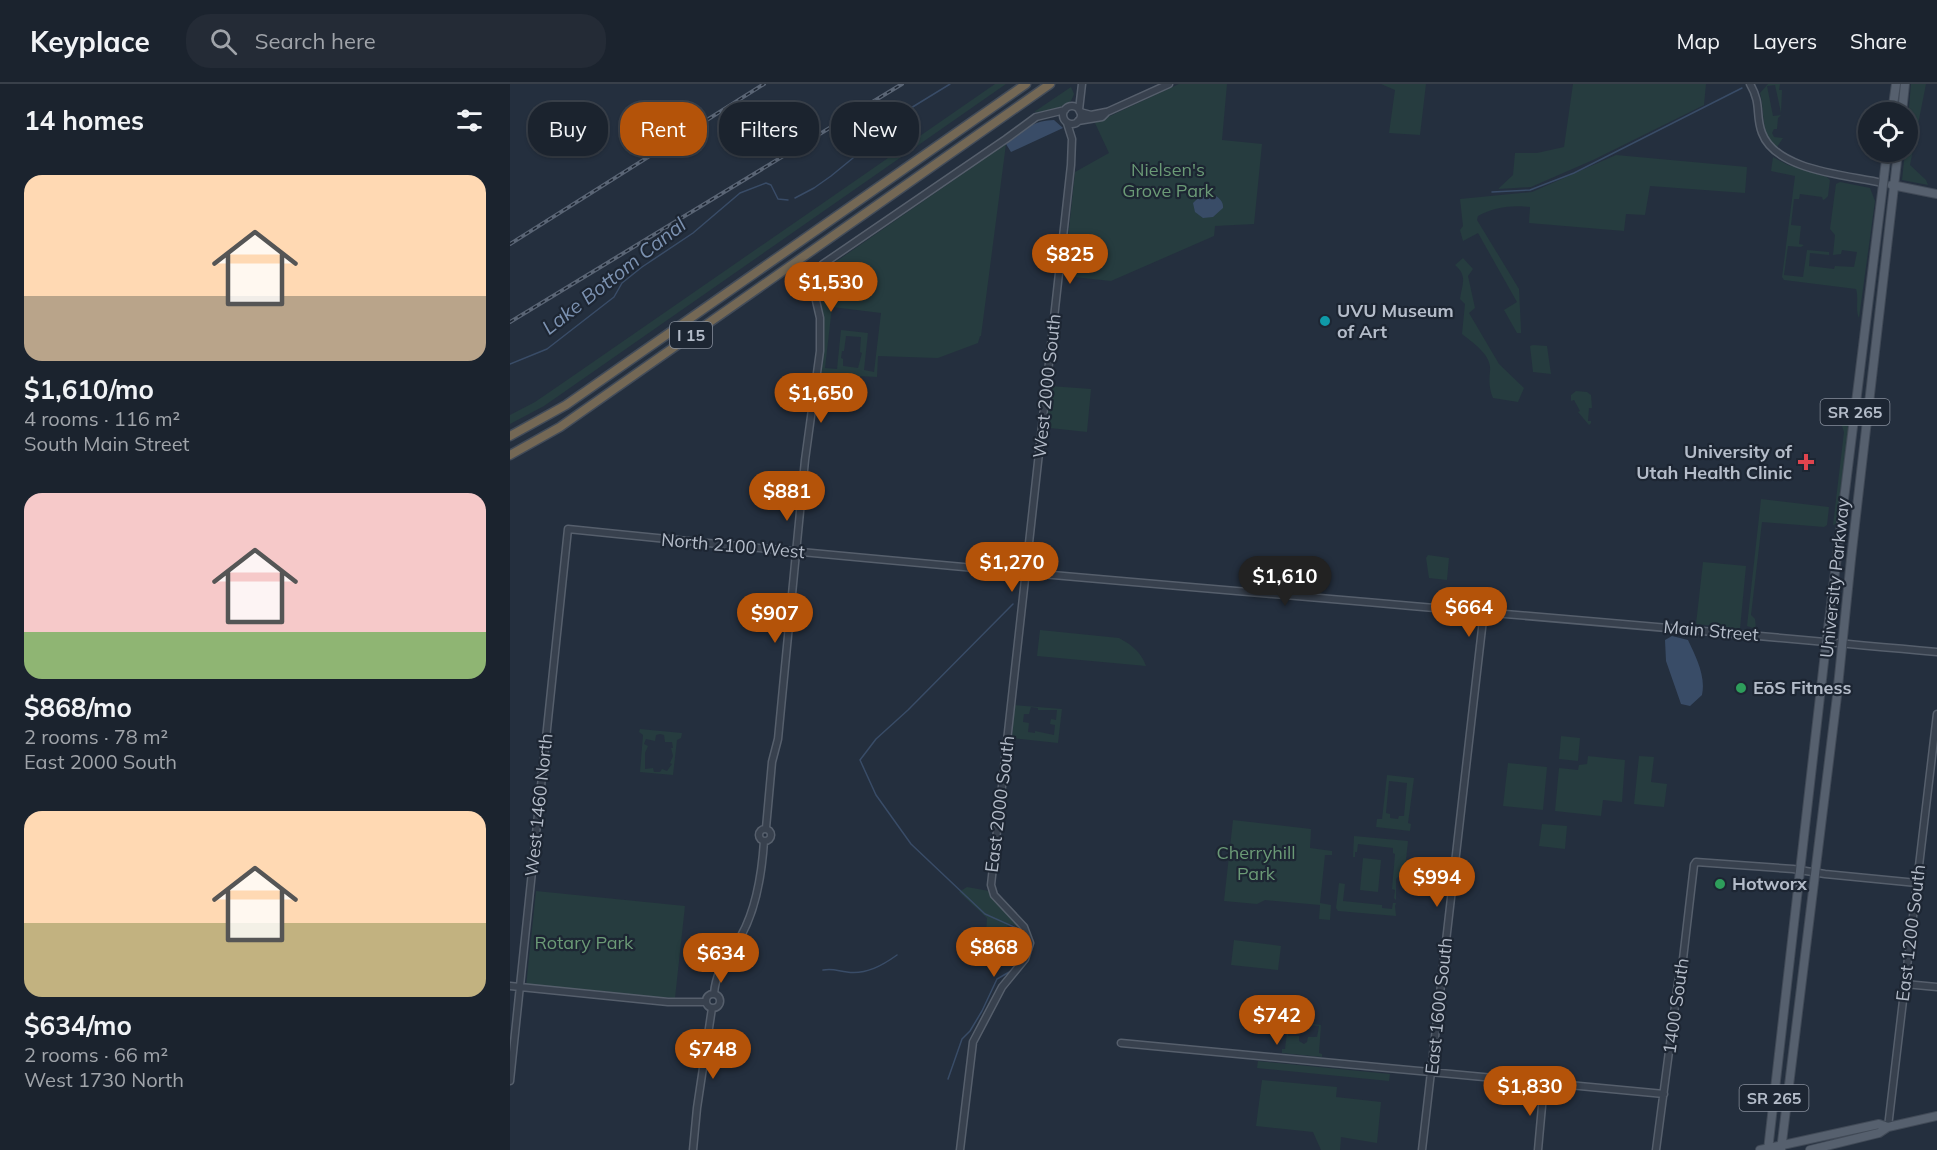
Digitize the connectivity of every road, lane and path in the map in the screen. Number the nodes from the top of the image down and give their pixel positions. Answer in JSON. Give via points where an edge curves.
{"nodes":[{"id":1,"x":1026,"y":84,"type":"edge"},
{"id":2,"x":1050,"y":84,"type":"edge"},
{"id":3,"x":1081,"y":84,"type":"edge"},
{"id":4,"x":1169,"y":84,"type":"edge"},
{"id":5,"x":1750,"y":84,"type":"edge"},
{"id":6,"x":1896,"y":84,"type":"edge"},
{"id":7,"x":1905,"y":84,"type":"edge"},
{"id":8,"x":1893,"y":102,"type":"edge"},
{"id":9,"x":1903,"y":102,"type":"edge"},
{"id":10,"x":1068,"y":109,"type":"junction"},
{"id":11,"x":1079,"y":111,"type":"junction"},
{"id":12,"x":1107,"y":112,"type":"junction"},
{"id":13,"x":1043,"y":116,"type":"junction"},
{"id":14,"x":1067,"y":122,"type":"junction"},
{"id":15,"x":1078,"y":122,"type":"junction"},
{"id":16,"x":1885,"y":162,"type":"edge"},
{"id":17,"x":1897,"y":162,"type":"edge"},
{"id":18,"x":1071,"y":165,"type":"junction"},
{"id":19,"x":1882,"y":183,"type":"junction"},
{"id":20,"x":1895,"y":185,"type":"junction"},
{"id":21,"x":1937,"y":194,"type":"edge"},
{"id":22,"x":510,"y":436,"type":"edge"},
{"id":23,"x":510,"y":455,"type":"edge"},
{"id":24,"x":568,"y":529,"type":"joint"},
{"id":25,"x":797,"y":552,"type":"junction"},
{"id":26,"x":1026,"y":572,"type":"junction"},
{"id":27,"x":1484,"y":611,"type":"junction"},
{"id":28,"x":1827,"y":642,"type":"junction"},
{"id":29,"x":1842,"y":643,"type":"junction"},
{"id":30,"x":1937,"y":652,"type":"edge"},
{"id":31,"x":1937,"y":714,"type":"edge"},
{"id":32,"x":1801,"y":871,"type":"junction"},
{"id":33,"x":1815,"y":873,"type":"junction"},
{"id":34,"x":1917,"y":883,"type":"junction"},
{"id":35,"x":1905,"y":984,"type":"junction"},
{"id":36,"x":510,"y":987,"type":"edge"},
{"id":37,"x":1937,"y":987,"type":"edge"},
{"id":38,"x":520,"y":988,"type":"junction"},
{"id":39,"x":714,"y":994,"type":"junction"},
{"id":40,"x":706,"y":1002,"type":"junction"},
{"id":41,"x":712,"y":1008,"type":"junction"},
{"id":42,"x":1121,"y":1043,"type":"dead end"},
{"id":43,"x":1431,"y":1073,"type":"junction"},
{"id":44,"x":510,"y":1081,"type":"edge"},
{"id":45,"x":1544,"y":1084,"type":"junction"},
{"id":46,"x":1664,"y":1094,"type":"junction"},
{"id":47,"x":1937,"y":1116,"type":"edge"},
{"id":48,"x":1888,"y":1127,"type":"junction"},
{"id":49,"x":1781,"y":1148,"type":"edge"},
{"id":50,"x":1766,"y":1149,"type":"edge"},
{"id":51,"x":693,"y":1150,"type":"edge"},
{"id":52,"x":960,"y":1150,"type":"edge"},
{"id":53,"x":1422,"y":1150,"type":"edge"},
{"id":54,"x":1538,"y":1150,"type":"edge"},
{"id":55,"x":1656,"y":1150,"type":"edge"},
{"id":56,"x":1810,"y":1150,"type":"edge"}],
"edges":[{"from":1,"to":22,"type":"highway","number":"I 15","via":[[566,405]]},
{"from":2,"to":23,"type":"highway","number":"I 15","via":[[560,427]]},
{"from":3,"to":10,"type":"street"},
{"from":3,"to":11,"type":"street"},
{"from":4,"to":12,"type":"street"},
{"from":5,"to":19,"type":"street","via":[[1759,105],[1762,134],[1770,147],[1799,164]]},
{"from":6,"to":8,"type":"main road"},
{"from":7,"to":9,"type":"main road"},
{"from":10,"to":11,"type":"street"},
{"from":10,"to":13,"type":"street"},
{"from":10,"to":14,"type":"street","via":[[1064,116]]},
{"from":11,"to":12,"type":"street","via":[[1091,115]]},
{"from":11,"to":15,"type":"street"},
{"from":12,"to":15,"type":"street","via":[[1102,117]]},
{"from":13,"to":14,"type":"street"},
{"from":13,"to":25,"type":"street","via":[[1027,122],[813,273],[820,343]]},
{"from":14,"to":15,"type":"street"},
{"from":14,"to":18,"type":"street","name":"West 2000 South","via":[[1072,140]]},
{"from":15,"to":18,"type":"street","name":"West 2000 South"},
{"from":16,"to":19,"type":"main road","name":"University Parkway","number":"SR 265"},
{"from":17,"to":20,"type":"main road","name":"University Parkway","number":"SR 265"},
{"from":18,"to":26,"type":"street","name":"West 2000 South"},
{"from":19,"to":20,"type":"main road"},
{"from":19,"to":28,"type":"main road","name":"University Parkway","number":"SR 265"},
{"from":20,"to":21,"type":"main road"},
{"from":20,"to":29,"type":"main road","name":"University Parkway","number":"SR 265"},
{"from":24,"to":25,"type":"street","name":"North 2100 West"},
{"from":24,"to":38,"type":"street","name":"West 1460 North"},
{"from":25,"to":26,"type":"street","name":"North 2100 West"},
{"from":25,"to":39,"type":"street","via":[[766,828],[772,835],[765,841],[753,905],[741,935],[723,962]]},
{"from":26,"to":27,"type":"street","name":"Main Street"},
{"from":26,"to":52,"type":"street","name":"East 2000 South","via":[[991,885],[998,900],[1024,927],[1030,947],[1002,987],[973,1042]]},
{"from":27,"to":28,"type":"street","name":"Main Street"},
{"from":27,"to":43,"type":"street","name":"East 1600 South"},
{"from":28,"to":29,"type":"street","name":"Main Street"},
{"from":28,"to":32,"type":"main road","name":"University Parkway","number":"SR 265"},
{"from":29,"to":30,"type":"street","name":"Main Street"},
{"from":29,"to":33,"type":"main road","name":"University Parkway","number":"SR 265"},
{"from":31,"to":34,"type":"street","name":"East 1200 South"},
{"from":32,"to":33,"type":"street"},
{"from":32,"to":46,"type":"street","name":"1400 South","via":[[1706,862],[1694,865]]},
{"from":32,"to":50,"type":"main road","number":"SR 265"},
{"from":33,"to":34,"type":"street"},
{"from":33,"to":49,"type":"main road","name":"University Parkway","number":"SR 265"},
{"from":34,"to":35,"type":"street","name":"East 1200 South"},
{"from":35,"to":37,"type":"street"},
{"from":35,"to":48,"type":"street","name":"East 1200 South"},
{"from":36,"to":38,"type":"street"},
{"from":38,"to":40,"type":"street"},
{"from":38,"to":44,"type":"street","name":"West 1460 North"},
{"from":39,"to":40,"type":"street"},
{"from":39,"to":41,"type":"street","via":[[720,1003]]},
{"from":40,"to":41,"type":"street"},
{"from":41,"to":51,"type":"street"},
{"from":42,"to":43,"type":"street"},
{"from":43,"to":45,"type":"street"},
{"from":43,"to":53,"type":"street","name":"East 1600 South"},
{"from":45,"to":46,"type":"street"},
{"from":45,"to":54,"type":"street"},
{"from":46,"to":55,"type":"street","name":"1400 South"},
{"from":47,"to":48,"type":"main road"},
{"from":48,"to":49,"type":"main road","via":[[1879,1124]]},
{"from":48,"to":56,"type":"main road","via":[[1879,1133]]},
{"from":49,"to":50,"type":"main road"}]}
